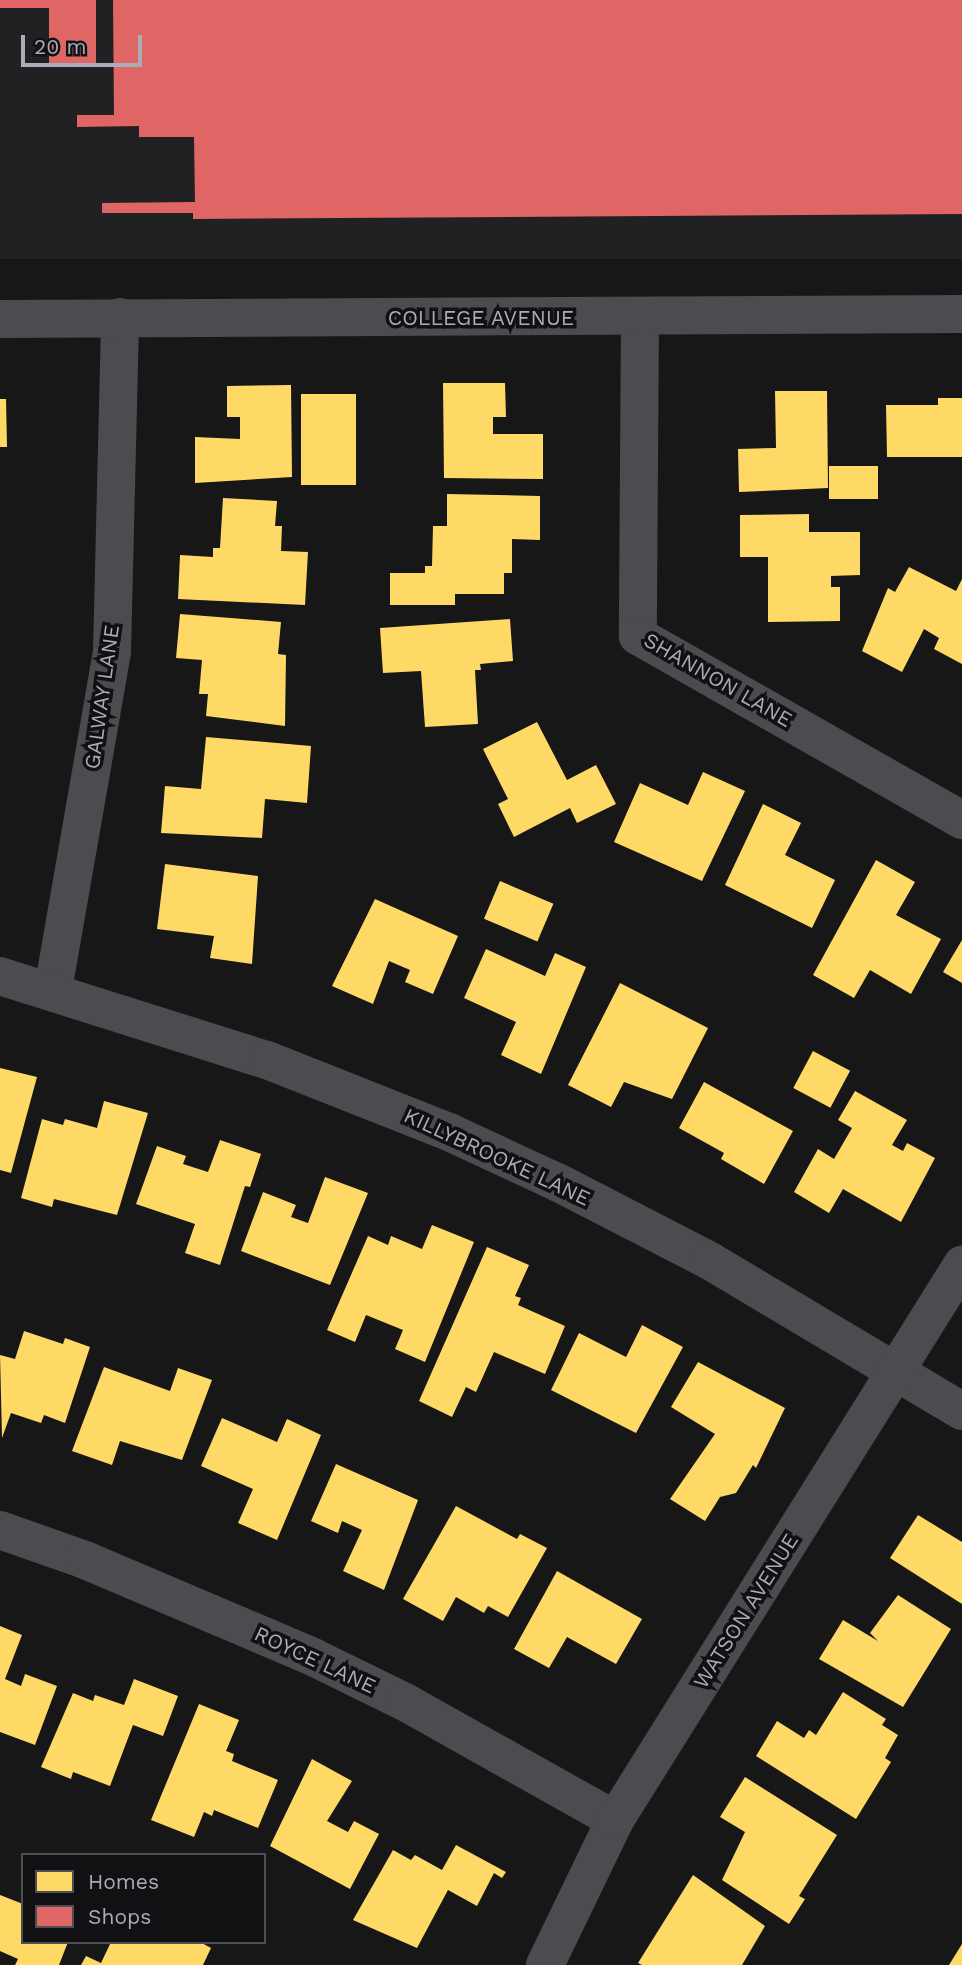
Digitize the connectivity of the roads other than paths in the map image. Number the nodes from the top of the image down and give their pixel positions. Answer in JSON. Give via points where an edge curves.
{"nodes":[{"id":1,"x":962,"y":314,"type":"edge"},
{"id":2,"x":120,"y":317,"type":"junction"},
{"id":3,"x":0,"y":319,"type":"edge"},
{"id":4,"x":640,"y":319,"type":"junction"},
{"id":5,"x":962,"y":820,"type":"edge"},
{"id":6,"x":0,"y":976,"type":"edge"},
{"id":7,"x":53,"y":990,"type":"junction"},
{"id":8,"x":962,"y":1265,"type":"edge"},
{"id":9,"x":897,"y":1370,"type":"junction"},
{"id":10,"x":962,"y":1411,"type":"edge"},
{"id":11,"x":0,"y":1530,"type":"edge"},
{"id":12,"x":615,"y":1820,"type":"junction"},
{"id":13,"x":545,"y":1965,"type":"edge"}],
"edges":[{"from":1,"to":4,"type":"street","name":"COLLEGE AVENUE"},
{"from":2,"to":3,"type":"street","name":"COLLEGE AVENUE"},
{"from":2,"to":4,"type":"street","name":"COLLEGE AVENUE"},
{"from":2,"to":7,"type":"street","name":"GALWAY LANE","via":[[112,651]]},
{"from":4,"to":5,"type":"street","name":"SHANNON LANE","via":[[638,636]]},
{"from":6,"to":7,"type":"street","name":"KILLYBROOKE LANE"},
{"from":7,"to":9,"type":"street","name":"KILLYBROOKE LANE","via":[[267,1060],[449,1132],[709,1261]]},
{"from":8,"to":9,"type":"street","name":"WATSON AVENUE"},
{"from":9,"to":10,"type":"street","name":"KILLYBROOKE LANE"},
{"from":9,"to":12,"type":"street","name":"WATSON AVENUE"},
{"from":11,"to":12,"type":"street","name":"ROYCE LANE","via":[[85,1560],[313,1657],[405,1702]]},
{"from":12,"to":13,"type":"street","name":"WATSON AVENUE"}]}
